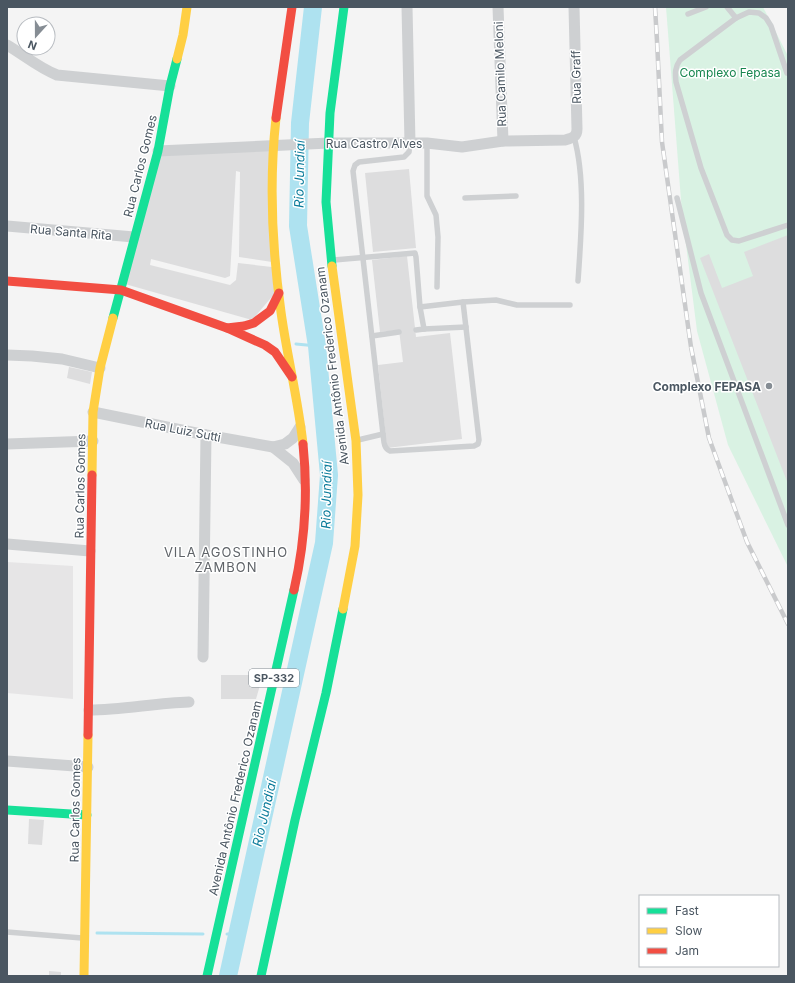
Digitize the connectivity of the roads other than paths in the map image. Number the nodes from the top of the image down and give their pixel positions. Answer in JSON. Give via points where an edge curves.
{"nodes":[{"id":1,"x":187,"y":7,"type":"edge"},
{"id":2,"x":292,"y":7,"type":"edge"},
{"id":3,"x":344,"y":7,"type":"edge"},
{"id":4,"x":407,"y":7,"type":"edge"},
{"id":5,"x":498,"y":7,"type":"edge"},
{"id":6,"x":574,"y":7,"type":"edge"},
{"id":7,"x":706,"y":7,"type":"edge"},
{"id":8,"x":727,"y":7,"type":"edge"},
{"id":9,"x":688,"y":14,"type":"dead end"},
{"id":10,"x":736,"y":18,"type":"junction"},
{"id":11,"x":7,"y":45,"type":"edge"},
{"id":12,"x":787,"y":74,"type":"dead end"},
{"id":13,"x":170,"y":86,"type":"junction"},
{"id":14,"x":570,"y":138,"type":"junction"},
{"id":15,"x":503,"y":141,"type":"junction"},
{"id":16,"x":324,"y":143,"type":"junction"},
{"id":17,"x":410,"y":143,"type":"junction"},
{"id":18,"x":426,"y":143,"type":"junction"},
{"id":19,"x":279,"y":145,"type":"junction"},
{"id":20,"x":158,"y":150,"type":"junction"},
{"id":21,"x":516,"y":196,"type":"dead end"},
{"id":22,"x":465,"y":198,"type":"dead end"},
{"id":23,"x":677,"y":198,"type":"dead end"},
{"id":24,"x":788,"y":225,"type":"edge"},
{"id":25,"x":7,"y":226,"type":"edge"},
{"id":26,"x":134,"y":238,"type":"junction"},
{"id":27,"x":363,"y":257,"type":"junction"},
{"id":28,"x":331,"y":260,"type":"junction"},
{"id":29,"x":7,"y":281,"type":"edge"},
{"id":30,"x":578,"y":281,"type":"dead end"},
{"id":31,"x":437,"y":287,"type":"dead end"},
{"id":32,"x":122,"y":290,"type":"junction"},
{"id":33,"x":279,"y":293,"type":"junction"},
{"id":34,"x":463,"y":302,"type":"junction"},
{"id":35,"x":570,"y":305,"type":"dead end"},
{"id":36,"x":420,"y":307,"type":"junction"},
{"id":37,"x":270,"y":311,"type":"junction"},
{"id":38,"x":466,"y":327,"type":"junction"},
{"id":39,"x":227,"y":328,"type":"junction"},
{"id":40,"x":424,"y":329,"type":"junction"},
{"id":41,"x":416,"y":330,"type":"dead end"},
{"id":42,"x":399,"y":332,"type":"dead end"},
{"id":43,"x":372,"y":336,"type":"junction"},
{"id":44,"x":256,"y":342,"type":"junction"},
{"id":45,"x":7,"y":355,"type":"edge"},
{"id":46,"x":100,"y":368,"type":"junction"},
{"id":47,"x":292,"y":376,"type":"junction"},
{"id":48,"x":93,"y":412,"type":"junction"},
{"id":49,"x":300,"y":427,"type":"junction"},
{"id":50,"x":383,"y":434,"type":"junction"},
{"id":51,"x":206,"y":435,"type":"junction"},
{"id":52,"x":93,"y":441,"type":"junction"},
{"id":53,"x":356,"y":441,"type":"junction"},
{"id":54,"x":7,"y":444,"type":"edge"},
{"id":55,"x":273,"y":447,"type":"junction"},
{"id":56,"x":306,"y":483,"type":"junction"},
{"id":57,"x":788,"y":525,"type":"edge"},
{"id":58,"x":7,"y":544,"type":"edge"},
{"id":59,"x":90,"y":551,"type":"junction"},
{"id":60,"x":203,"y":657,"type":"dead end"},
{"id":61,"x":189,"y":702,"type":"dead end"},
{"id":62,"x":88,"y":710,"type":"junction"},
{"id":63,"x":7,"y":761,"type":"edge"},
{"id":64,"x":88,"y":767,"type":"junction"},
{"id":65,"x":7,"y":810,"type":"edge"},
{"id":66,"x":87,"y":815,"type":"junction"},
{"id":67,"x":7,"y":932,"type":"edge"},
{"id":68,"x":85,"y":938,"type":"junction"},
{"id":69,"x":84,"y":976,"type":"edge"},
{"id":70,"x":207,"y":976,"type":"edge"},
{"id":71,"x":261,"y":976,"type":"edge"}],
"edges":[{"from":1,"to":13,"type":"main road","name":"Rua Carlos Gomes"},
{"from":2,"to":19,"type":"main road","name":"Avenida Antônio Frederico Ozanam","number":"SP-332","via":[[275,127]]},
{"from":3,"to":16,"type":"main road","name":"Avenida Antônio Frederico Ozanam"},
{"from":4,"to":17,"type":"street"},
{"from":5,"to":15,"type":"street","name":"Rua Camilo Meloni"},
{"from":6,"to":14,"type":"street","name":"Rua Graff","via":[[577,133]]},
{"from":7,"to":9,"type":"lane"},
{"from":8,"to":10,"type":"lane"},
{"from":10,"to":12,"type":"lane","via":[[749,12],[759,13],[766,18]]},
{"from":10,"to":24,"type":"lane","via":[[680,60],[676,65],[676,82],[702,168],[727,235],[732,240],[739,241]]},
{"from":11,"to":13,"type":"street","via":[[57,75]]},
{"from":13,"to":20,"type":"main road","name":"Rua Carlos Gomes"},
{"from":14,"to":15,"type":"street","name":"Rua Castro Alves"},
{"from":14,"to":30,"type":"lane","via":[[580,161],[581,233]]},
{"from":15,"to":18,"type":"street","name":"Rua Castro Alves","via":[[462,147]]},
{"from":16,"to":17,"type":"street","name":"Rua Castro Alves"},
{"from":16,"to":19,"type":"street","name":"Rua Castro Alves"},
{"from":16,"to":28,"type":"main road","name":"Avenida Antônio Frederico Ozanam"},
{"from":17,"to":18,"type":"street","name":"Rua Castro Alves"},
{"from":17,"to":27,"type":"lane","via":[[409,152],[404,157],[359,162],[355,165],[353,171]]},
{"from":18,"to":31,"type":"lane","via":[[427,196],[436,215],[438,238]]},
{"from":19,"to":20,"type":"street","name":"Rua Castro Alves"},
{"from":19,"to":33,"type":"main road","name":"Avenida Antônio Frederico Ozanam","number":"SP-332","via":[[273,190]]},
{"from":20,"to":26,"type":"main road","name":"Rua Carlos Gomes"},
{"from":21,"to":22,"type":"lane"},
{"from":23,"to":57,"type":"lane","via":[[702,293]]},
{"from":25,"to":26,"type":"street","name":"Rua Santa Rita"},
{"from":26,"to":32,"type":"main road","name":"Rua Carlos Gomes"},
{"from":27,"to":28,"type":"lane"},
{"from":27,"to":36,"type":"lane","via":[[415,253]]},
{"from":27,"to":43,"type":"lane"},
{"from":28,"to":53,"type":"main road","name":"Avenida Antônio Frederico Ozanam"},
{"from":29,"to":32,"type":"main road"},
{"from":32,"to":39,"type":"main road"},
{"from":32,"to":46,"type":"main road","name":"Rua Carlos Gomes"},
{"from":33,"to":37,"type":"main road"},
{"from":33,"to":47,"type":"main road","name":"Avenida Antônio Frederico Ozanam","number":"SP-332"},
{"from":34,"to":35,"type":"lane","via":[[496,300],[518,305]]},
{"from":34,"to":36,"type":"lane"},
{"from":34,"to":38,"type":"lane"},
{"from":36,"to":40,"type":"lane"},
{"from":37,"to":39,"type":"main road","via":[[254,323]]},
{"from":37,"to":44,"type":"main road"},
{"from":38,"to":40,"type":"lane"},
{"from":38,"to":50,"type":"lane","via":[[480,440],[478,444],[390,451],[384,446]]},
{"from":39,"to":44,"type":"main road"},
{"from":40,"to":41,"type":"lane"},
{"from":42,"to":43,"type":"lane"},
{"from":43,"to":50,"type":"lane"},
{"from":44,"to":47,"type":"main road","via":[[275,352]]},
{"from":45,"to":46,"type":"street","via":[[62,359]]},
{"from":46,"to":48,"type":"main road","name":"Rua Carlos Gomes"},
{"from":47,"to":49,"type":"main road","name":"Avenida Antônio Frederico Ozanam","number":"SP-332"},
{"from":48,"to":51,"type":"street","name":"Rua Luiz Sutti"},
{"from":48,"to":52,"type":"main road","name":"Rua Carlos Gomes"},
{"from":49,"to":55,"type":"street","via":[[293,438],[285,444]]},
{"from":49,"to":56,"type":"main road","name":"Avenida Antônio Frederico Ozanam","number":"SP-332"},
{"from":50,"to":53,"type":"lane"},
{"from":51,"to":55,"type":"street","name":"Rua Luiz Sutti"},
{"from":51,"to":60,"type":"street"},
{"from":52,"to":54,"type":"street"},
{"from":52,"to":59,"type":"main road","name":"Rua Carlos Gomes"},
{"from":53,"to":71,"type":"main road","name":"Avenida Antônio Frederico Ozanam","via":[[358,495],[355,546],[349,582]]},
{"from":55,"to":56,"type":"street","name":"Rua Luiz Sutti","via":[[292,463]]},
{"from":56,"to":70,"type":"main road","name":"Avenida Antônio Frederico Ozanam","number":"SP-332","via":[[297,577]]},
{"from":58,"to":59,"type":"street"},
{"from":59,"to":62,"type":"main road","name":"Rua Carlos Gomes"},
{"from":61,"to":62,"type":"street"},
{"from":62,"to":64,"type":"main road","name":"Rua Carlos Gomes"},
{"from":63,"to":64,"type":"street"},
{"from":64,"to":66,"type":"main road","name":"Rua Carlos Gomes"},
{"from":65,"to":66,"type":"main road"},
{"from":66,"to":68,"type":"main road","name":"Rua Carlos Gomes"},
{"from":67,"to":68,"type":"lane"},
{"from":68,"to":69,"type":"main road","name":"Rua Carlos Gomes"}]}
